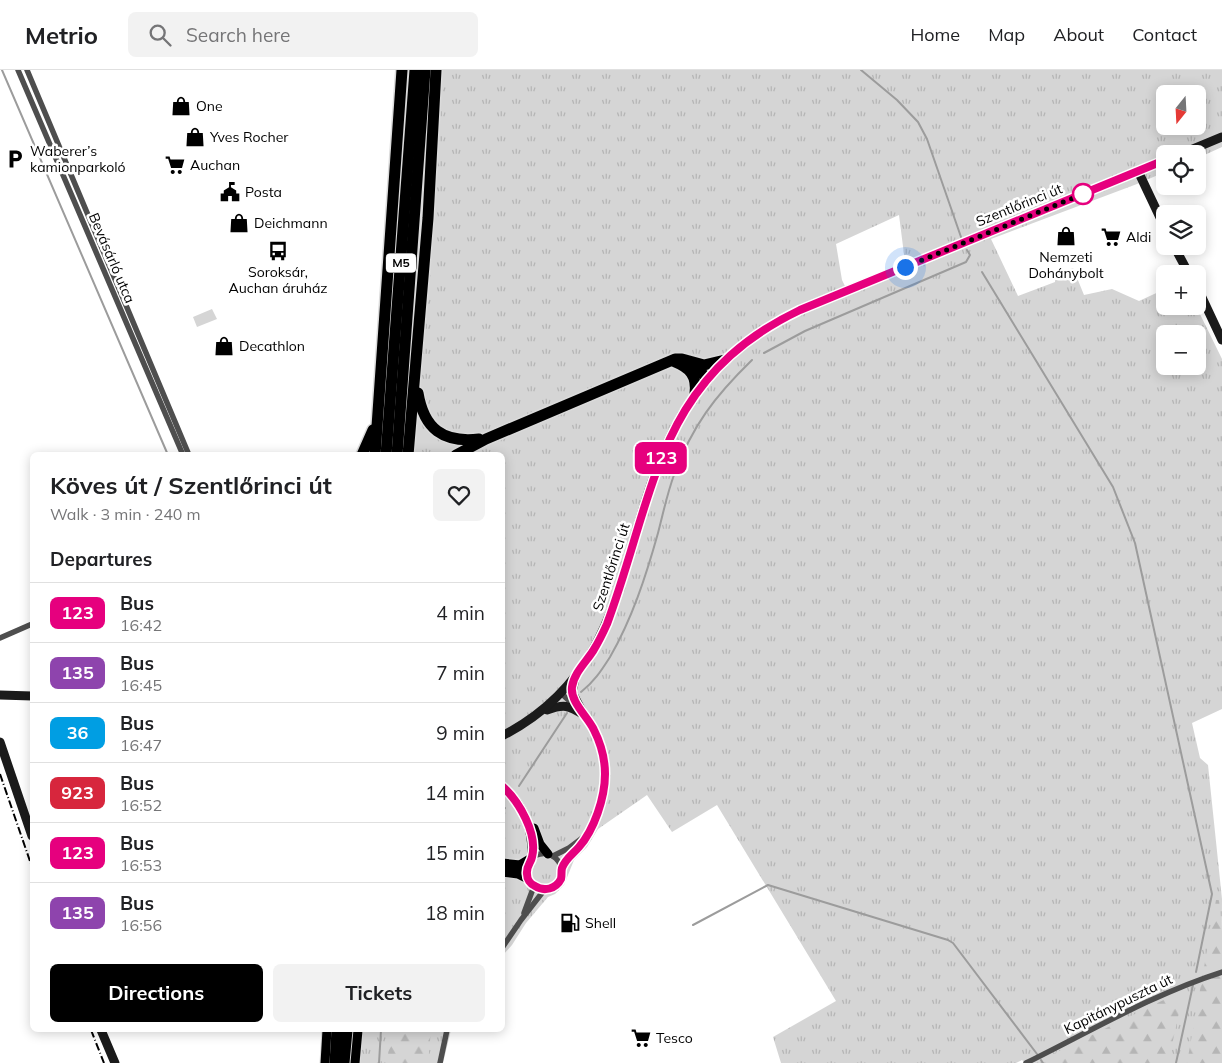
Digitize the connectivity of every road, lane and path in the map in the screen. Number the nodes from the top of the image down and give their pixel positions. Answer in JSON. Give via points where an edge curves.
{"nodes":[{"id":1,"x":18,"y":70,"type":"edge"},
{"id":2,"x":26,"y":70,"type":"edge"},
{"id":3,"x":402,"y":70,"type":"edge"},
{"id":4,"x":415,"y":70,"type":"edge"},
{"id":5,"x":425,"y":70,"type":"edge"},
{"id":6,"x":438,"y":70,"type":"edge"},
{"id":7,"x":1222,"y":136,"type":"edge"},
{"id":8,"x":1202,"y":145,"type":"edge"},
{"id":9,"x":1156,"y":164,"type":"edge"},
{"id":10,"x":1138,"y":171,"type":"junction"},
{"id":11,"x":1156,"y":209,"type":"edge"},
{"id":12,"x":1206,"y":306,"type":"edge"},
{"id":13,"x":1222,"y":340,"type":"edge"},
{"id":14,"x":671,"y":360,"type":"junction"},
{"id":15,"x":725,"y":360,"type":"junction"},
{"id":16,"x":699,"y":364,"type":"junction"},
{"id":17,"x":416,"y":371,"type":"junction"},
{"id":18,"x":708,"y":378,"type":"junction"},
{"id":19,"x":696,"y":393,"type":"junction"},
{"id":20,"x":380,"y":396,"type":"junction"},
{"id":21,"x":486,"y":439,"type":"junction"},
{"id":22,"x":182,"y":452,"type":"edge"},
{"id":23,"x":188,"y":452,"type":"edge"},
{"id":24,"x":363,"y":452,"type":"edge"},
{"id":25,"x":375,"y":452,"type":"edge"},
{"id":26,"x":386,"y":452,"type":"edge"},
{"id":27,"x":397,"y":452,"type":"edge"},
{"id":28,"x":408,"y":452,"type":"edge"},
{"id":29,"x":462,"y":452,"type":"edge"},
{"id":30,"x":30,"y":625,"type":"edge"},
{"id":31,"x":0,"y":638,"type":"edge"},
{"id":32,"x":576,"y":676,"type":"junction"},
{"id":33,"x":561,"y":693,"type":"junction"},
{"id":34,"x":3,"y":695,"type":"edge"},
{"id":35,"x":30,"y":696,"type":"edge"},
{"id":36,"x":542,"y":712,"type":"junction"},
{"id":37,"x":584,"y":715,"type":"junction"},
{"id":38,"x":505,"y":734,"type":"edge"},
{"id":39,"x":0,"y":742,"type":"edge"},
{"id":40,"x":505,"y":789,"type":"edge"},
{"id":41,"x":526,"y":817,"type":"junction"},
{"id":42,"x":30,"y":830,"type":"edge"},
{"id":43,"x":586,"y":836,"type":"junction"},
{"id":44,"x":550,"y":855,"type":"junction"},
{"id":45,"x":531,"y":859,"type":"junction"},
{"id":46,"x":505,"y":864,"type":"edge"},
{"id":47,"x":562,"y":868,"type":"junction"},
{"id":48,"x":505,"y":872,"type":"edge"},
{"id":49,"x":531,"y":883,"type":"junction"},
{"id":50,"x":545,"y":889,"type":"junction"},
{"id":51,"x":521,"y":920,"type":"junction"},
{"id":52,"x":505,"y":944,"type":"edge"},
{"id":53,"x":1222,"y":972,"type":"edge"},
{"id":54,"x":102,"y":1032,"type":"edge"},
{"id":55,"x":326,"y":1032,"type":"edge"},
{"id":56,"x":337,"y":1032,"type":"edge"},
{"id":57,"x":347,"y":1032,"type":"edge"},
{"id":58,"x":358,"y":1032,"type":"edge"},
{"id":59,"x":447,"y":1032,"type":"edge"},
{"id":60,"x":115,"y":1063,"type":"edge"},
{"id":61,"x":325,"y":1063,"type":"edge"},
{"id":62,"x":335,"y":1063,"type":"edge"},
{"id":63,"x":344,"y":1063,"type":"edge"},
{"id":64,"x":355,"y":1063,"type":"edge"},
{"id":65,"x":440,"y":1063,"type":"edge"},
{"id":66,"x":1026,"y":1063,"type":"edge"}],
"edges":[{"from":1,"to":22,"type":"street","name":"Bevásárló utca"},
{"from":2,"to":23,"type":"street"},
{"from":3,"to":20,"type":"highway","number":"M5"},
{"from":4,"to":26,"type":"highway","number":"M5"},
{"from":5,"to":27,"type":"highway","number":"M5"},
{"from":6,"to":17,"type":"highway","number":"M5"},
{"from":7,"to":8,"type":"main road"},
{"from":9,"to":10,"type":"main road","name":"Szentlőrinci út"},
{"from":10,"to":11,"type":"main road"},
{"from":10,"to":15,"type":"main road","name":"Szentlőrinci út","via":[[800,310],[761,331]]},
{"from":12,"to":13,"type":"main road"},
{"from":14,"to":16,"type":"highway","via":[[682,359]]},
{"from":14,"to":18,"type":"highway","via":[[690,364]]},
{"from":14,"to":19,"type":"highway","via":[[692,373]]},
{"from":14,"to":21,"type":"highway"},
{"from":15,"to":16,"type":"highway"},
{"from":15,"to":18,"type":"main road","name":"Szentlőrinci út"},
{"from":16,"to":18,"type":"highway"},
{"from":17,"to":21,"type":"highway","via":[[422,412],[433,428],[451,438]]},
{"from":17,"to":28,"type":"highway","number":"M5"},
{"from":18,"to":19,"type":"main road","name":"Szentlőrinci út"},
{"from":19,"to":32,"type":"main road","name":"Szentlőrinci út","via":[[675,426],[656,468],[607,624]]},
{"from":20,"to":24,"type":"highway","via":[[373,429]]},
{"from":20,"to":25,"type":"highway","number":"M5"},
{"from":21,"to":29,"type":"highway"},
{"from":30,"to":31,"type":"street"},
{"from":32,"to":33,"type":"main road","name":"Szentlőrinci út"},
{"from":32,"to":37,"type":"main road","via":[[572,692]]},
{"from":33,"to":36,"type":"main road","name":"Szentlőrinci út"},
{"from":33,"to":37,"type":"street"},
{"from":34,"to":35,"type":"main road"},
{"from":36,"to":37,"type":"main road","via":[[564,706]]},
{"from":36,"to":38,"type":"main road","name":"Szentlőrinci út"},
{"from":37,"to":43,"type":"street","via":[[600,743],[605,773],[599,808]]},
{"from":39,"to":42,"type":"main road"},
{"from":40,"to":41,"type":"main road"},
{"from":41,"to":44,"type":"main road","via":[[540,844]]},
{"from":41,"to":45,"type":"main road","via":[[532,842]]},
{"from":43,"to":44,"type":"street","via":[[566,850]]},
{"from":43,"to":47,"type":"street"},
{"from":44,"to":45,"type":"street","via":[[539,854]]},
{"from":44,"to":47,"type":"street"},
{"from":45,"to":46,"type":"highway","via":[[520,866]]},
{"from":45,"to":49,"type":"street","via":[[526,870]]},
{"from":47,"to":50,"type":"street","via":[[559,882]]},
{"from":48,"to":49,"type":"main road","via":[[518,874]]},
{"from":49,"to":50,"type":"street"},
{"from":49,"to":51,"type":"street"},
{"from":50,"to":51,"type":"street"},
{"from":51,"to":52,"type":"street"},
{"from":53,"to":66,"type":"street","name":"Kapitánypuszta út","via":[[1160,996]]},
{"from":54,"to":60,"type":"main road"},
{"from":55,"to":61,"type":"main road"},
{"from":56,"to":62,"type":"highway"},
{"from":57,"to":63,"type":"highway"},
{"from":58,"to":64,"type":"main road"},
{"from":59,"to":65,"type":"street"}]}
